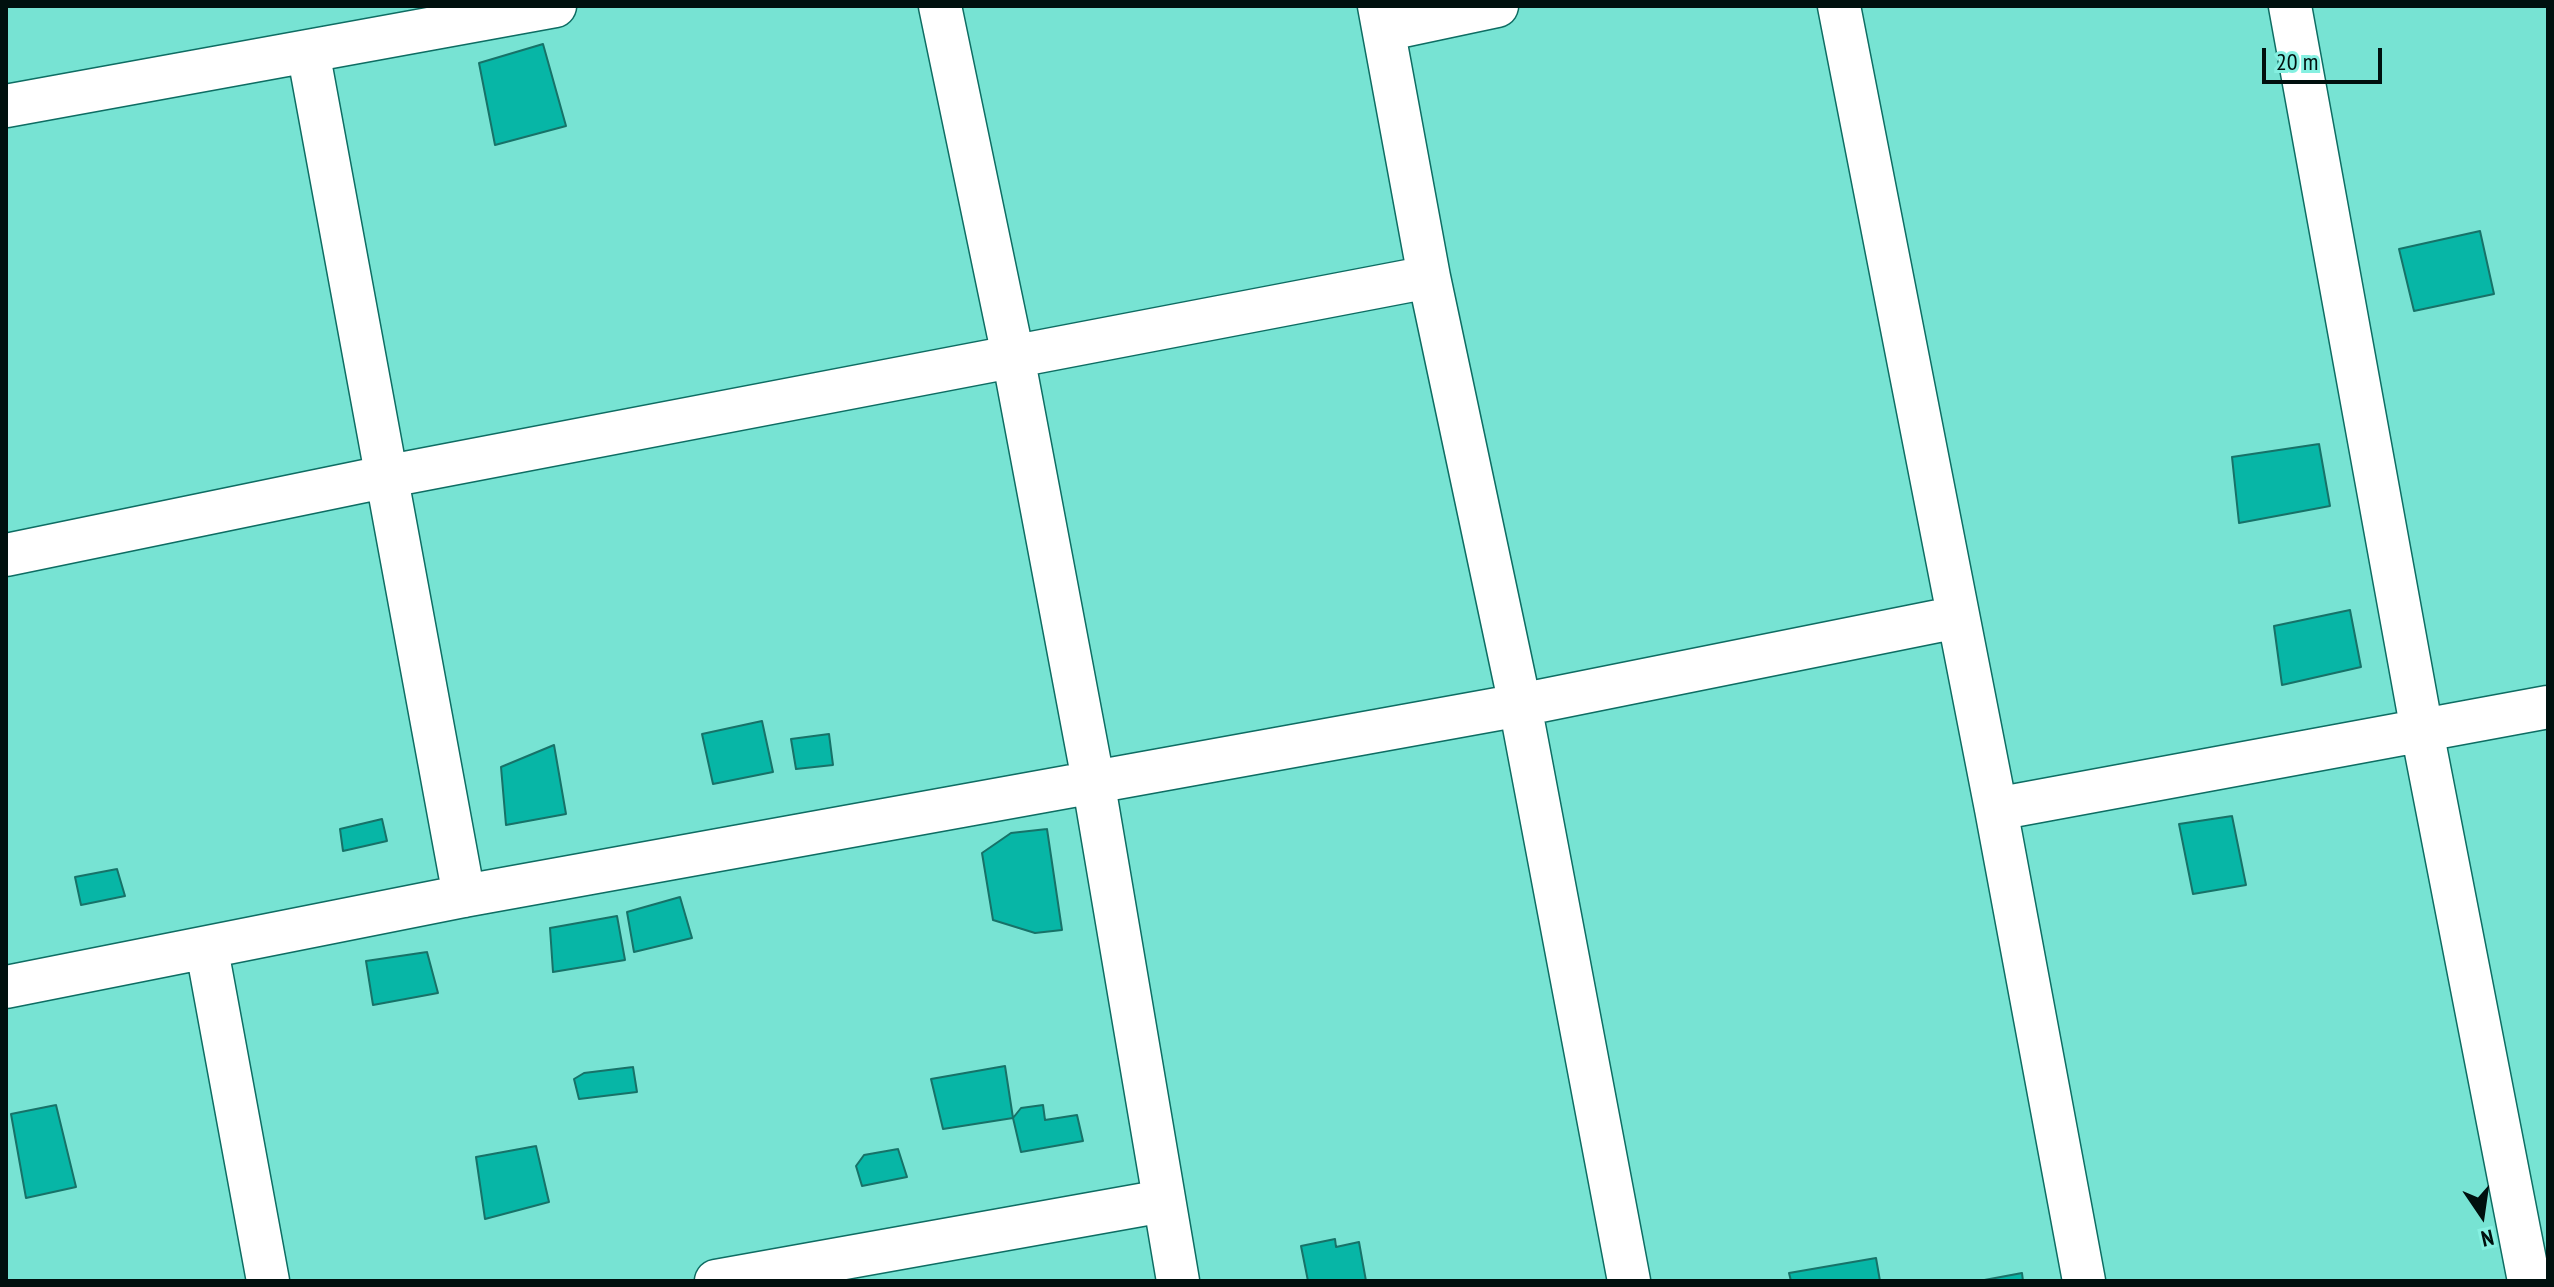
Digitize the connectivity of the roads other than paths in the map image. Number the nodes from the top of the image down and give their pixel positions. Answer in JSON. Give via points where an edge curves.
{"nodes":[{"id":1,"x":555,"y":6,"type":"edge"},
{"id":2,"x":940,"y":6,"type":"edge"},
{"id":3,"x":1497,"y":6,"type":"edge"},
{"id":4,"x":1839,"y":6,"type":"edge"},
{"id":5,"x":2290,"y":6,"type":"edge"},
{"id":6,"x":1381,"y":18,"type":"edge"},
{"id":7,"x":308,"y":51,"type":"junction"},
{"id":8,"x":6,"y":106,"type":"edge"},
{"id":9,"x":1429,"y":277,"type":"junction"},
{"id":10,"x":1013,"y":356,"type":"junction"},
{"id":11,"x":384,"y":477,"type":"junction"},
{"id":12,"x":6,"y":555,"type":"edge"},
{"id":13,"x":1958,"y":617,"type":"junction"},
{"id":14,"x":1520,"y":705,"type":"junction"},
{"id":15,"x":2548,"y":707,"type":"edge"},
{"id":16,"x":2422,"y":731,"type":"junction"},
{"id":17,"x":1093,"y":780,"type":"junction"},
{"id":18,"x":1996,"y":809,"type":"junction"},
{"id":19,"x":464,"y":896,"type":"junction"},
{"id":20,"x":207,"y":950,"type":"junction"},
{"id":21,"x":6,"y":987,"type":"edge"},
{"id":22,"x":1163,"y":1201,"type":"junction"},
{"id":23,"x":268,"y":1281,"type":"edge"},
{"id":24,"x":716,"y":1281,"type":"edge"},
{"id":25,"x":1178,"y":1281,"type":"edge"},
{"id":26,"x":1629,"y":1281,"type":"edge"},
{"id":27,"x":2084,"y":1281,"type":"edge"},
{"id":28,"x":2529,"y":1281,"type":"edge"}],
"edges":[{"from":1,"to":7,"type":"street"},
{"from":2,"to":10,"type":"street"},
{"from":3,"to":6,"type":"street"},
{"from":4,"to":13,"type":"street"},
{"from":5,"to":16,"type":"street"},
{"from":6,"to":9,"type":"street"},
{"from":7,"to":8,"type":"street"},
{"from":7,"to":11,"type":"street"},
{"from":9,"to":10,"type":"street"},
{"from":9,"to":14,"type":"street"},
{"from":10,"to":11,"type":"street"},
{"from":10,"to":17,"type":"street"},
{"from":11,"to":12,"type":"street"},
{"from":11,"to":19,"type":"street"},
{"from":13,"to":14,"type":"street"},
{"from":13,"to":18,"type":"street"},
{"from":14,"to":17,"type":"street"},
{"from":14,"to":26,"type":"street"},
{"from":15,"to":16,"type":"street"},
{"from":16,"to":18,"type":"street"},
{"from":16,"to":28,"type":"street"},
{"from":17,"to":19,"type":"street"},
{"from":17,"to":22,"type":"street"},
{"from":18,"to":27,"type":"street"},
{"from":19,"to":20,"type":"street"},
{"from":20,"to":21,"type":"street"},
{"from":20,"to":23,"type":"street"},
{"from":22,"to":24,"type":"street"},
{"from":22,"to":25,"type":"street"}]}
